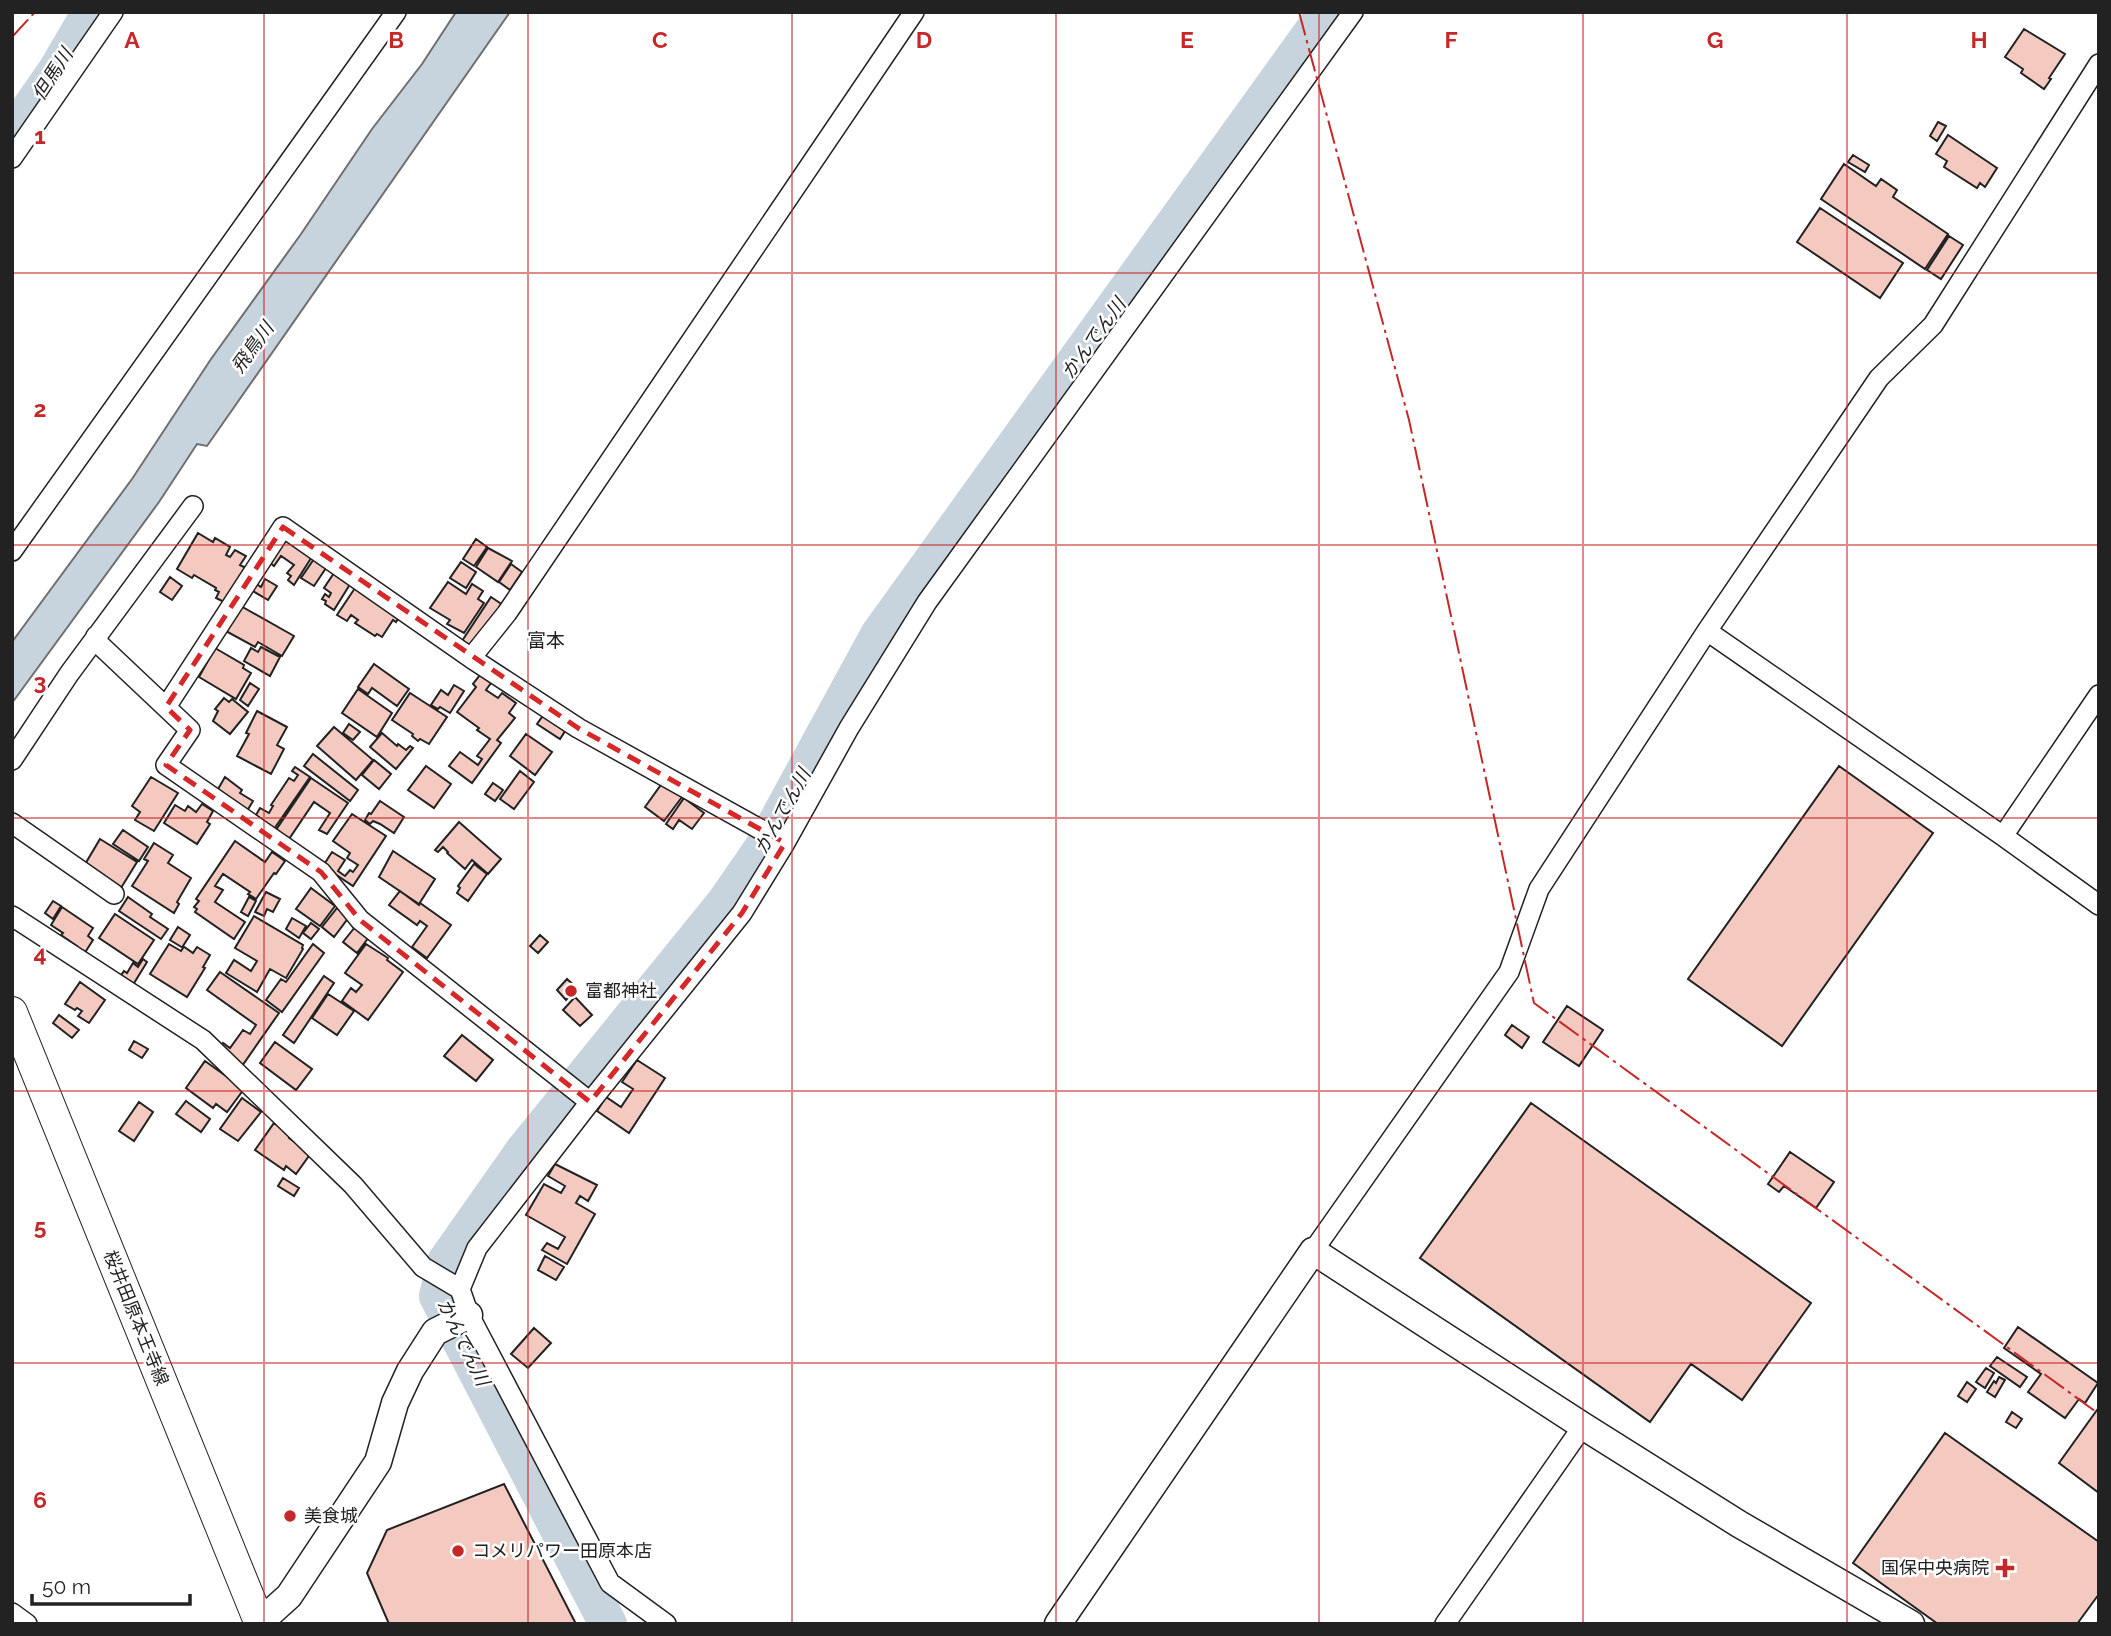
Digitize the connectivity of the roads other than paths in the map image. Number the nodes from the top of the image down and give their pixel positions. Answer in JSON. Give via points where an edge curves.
{"nodes":[{"id":1,"x":113,"y":12,"type":"edge"},
{"id":2,"x":396,"y":12,"type":"edge"},
{"id":3,"x":914,"y":12,"type":"edge"},
{"id":4,"x":1353,"y":12,"type":"edge"},
{"id":5,"x":2099,"y":64,"type":"edge"},
{"id":6,"x":12,"y":158,"type":"edge"},
{"id":7,"x":193,"y":506,"type":"dead end"},
{"id":8,"x":12,"y":551,"type":"edge"},
{"id":9,"x":1707,"y":631,"type":"junction"},
{"id":10,"x":96,"y":636,"type":"junction"},
{"id":11,"x":471,"y":658,"type":"junction"},
{"id":12,"x":2099,"y":695,"type":"edge"},
{"id":13,"x":166,"y":707,"type":"junction"},
{"id":14,"x":12,"y":761,"type":"edge"},
{"id":15,"x":12,"y":823,"type":"edge"},
{"id":16,"x":2003,"y":836,"type":"junction"},
{"id":17,"x":785,"y":843,"type":"junction"},
{"id":18,"x":114,"y":894,"type":"dead end"},
{"id":19,"x":2099,"y":905,"type":"edge"},
{"id":20,"x":12,"y":916,"type":"edge"},
{"id":21,"x":12,"y":1012,"type":"edge"},
{"id":22,"x":590,"y":1102,"type":"junction"},
{"id":23,"x":1313,"y":1251,"type":"junction"},
{"id":24,"x":460,"y":1289,"type":"junction"},
{"id":25,"x":469,"y":1315,"type":"junction"},
{"id":26,"x":1583,"y":1426,"type":"junction"},
{"id":27,"x":12,"y":1613,"type":"edge"},
{"id":28,"x":259,"y":1623,"type":"edge"},
{"id":29,"x":27,"y":1624,"type":"edge"},
{"id":30,"x":666,"y":1624,"type":"edge"},
{"id":31,"x":1058,"y":1624,"type":"edge"},
{"id":32,"x":1445,"y":1624,"type":"edge"},
{"id":33,"x":1911,"y":1624,"type":"edge"}],
"edges":[{"from":1,"to":6,"type":"street"},
{"from":2,"to":8,"type":"street"},
{"from":3,"to":11,"type":"street","via":[[507,613]]},
{"from":4,"to":17,"type":"street","via":[[928,602],[849,728]]},
{"from":5,"to":9,"type":"street","via":[[1933,325],[1879,378]]},
{"from":7,"to":10,"type":"street"},
{"from":9,"to":16,"type":"street"},
{"from":9,"to":23,"type":"street","via":[[1539,889],[1509,972]]},
{"from":10,"to":13,"type":"street"},
{"from":10,"to":14,"type":"street"},
{"from":11,"to":13,"type":"street","via":[[283,527]]},
{"from":11,"to":17,"type":"street","via":[[578,728]]},
{"from":12,"to":16,"type":"street"},
{"from":13,"to":22,"type":"street","via":[[190,730],[166,765],[321,872],[360,920]]},
{"from":15,"to":18,"type":"street"},
{"from":16,"to":19,"type":"street"},
{"from":17,"to":22,"type":"street","via":[[742,913]]},
{"from":20,"to":24,"type":"street","via":[[203,1040],[353,1185],[423,1267]]},
{"from":21,"to":28,"type":"main road","name":"桜井田原本王寺線"},
{"from":22,"to":24,"type":"street","via":[[477,1248]]},
{"from":23,"to":26,"type":"street"},
{"from":23,"to":31,"type":"street"},
{"from":24,"to":25,"type":"street"},
{"from":25,"to":28,"type":"street","via":[[435,1332],[410,1371],[378,1462],[289,1596]]},
{"from":25,"to":30,"type":"street","via":[[610,1584]]},
{"from":26,"to":32,"type":"street"},
{"from":26,"to":33,"type":"street"},
{"from":27,"to":29,"type":"street"}]}
